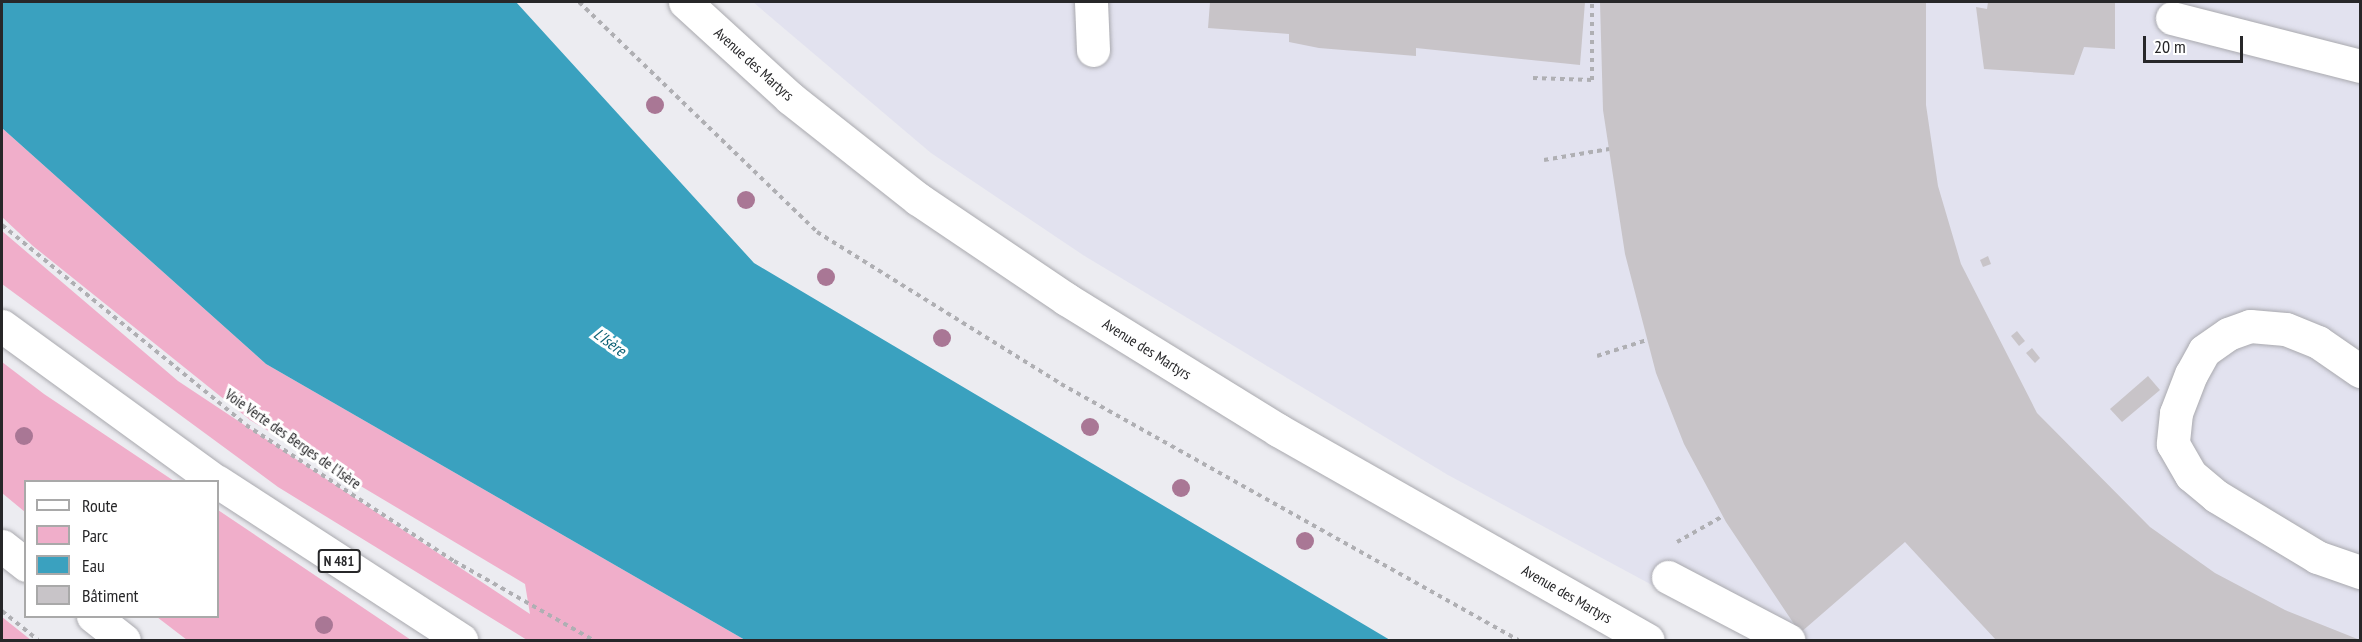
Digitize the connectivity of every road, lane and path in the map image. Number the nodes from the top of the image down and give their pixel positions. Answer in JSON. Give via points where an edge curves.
{"nodes":[{"id":1,"x":579,"y":2,"type":"edge"},
{"id":2,"x":685,"y":2,"type":"edge"},
{"id":3,"x":1091,"y":2,"type":"edge"},
{"id":4,"x":1592,"y":2,"type":"edge"},
{"id":5,"x":2172,"y":18,"type":"dead end"},
{"id":6,"x":1094,"y":50,"type":"dead end"},
{"id":7,"x":2361,"y":66,"type":"edge"},
{"id":8,"x":1533,"y":78,"type":"dead end"},
{"id":9,"x":1609,"y":149,"type":"dead end"},
{"id":10,"x":1544,"y":160,"type":"dead end"},
{"id":11,"x":2,"y":225,"type":"edge"},
{"id":12,"x":2,"y":326,"type":"edge"},
{"id":13,"x":1647,"y":340,"type":"dead end"},
{"id":14,"x":1597,"y":356,"type":"dead end"},
{"id":15,"x":2361,"y":371,"type":"edge"},
{"id":16,"x":214,"y":480,"type":"edge"},
{"id":17,"x":219,"y":483,"type":"edge"},
{"id":18,"x":1723,"y":516,"type":"dead end"},
{"id":19,"x":1677,"y":542,"type":"dead end"},
{"id":20,"x":2,"y":546,"type":"edge"},
{"id":21,"x":24,"y":563,"type":"edge"},
{"id":22,"x":2361,"y":572,"type":"edge"},
{"id":23,"x":1668,"y":577,"type":"dead end"},
{"id":24,"x":2,"y":611,"type":"edge"},
{"id":25,"x":96,"y":618,"type":"edge"},
{"id":26,"x":38,"y":640,"type":"edge"},
{"id":27,"x":124,"y":640,"type":"edge"},
{"id":28,"x":461,"y":640,"type":"edge"},
{"id":29,"x":593,"y":640,"type":"edge"},
{"id":30,"x":1518,"y":640,"type":"edge"},
{"id":31,"x":1648,"y":640,"type":"edge"},
{"id":32,"x":1788,"y":640,"type":"edge"}],
"edges":[{"from":1,"to":30,"type":"path","via":[[817,232],[1061,384]]},
{"from":2,"to":31,"type":"main road","name":"Avenue des Martyrs","via":[[790,98],[918,199],[1066,299],[1278,430]]},
{"from":3,"to":6,"type":"main road"},
{"from":4,"to":8,"type":"path","via":[[1592,80]]},
{"from":5,"to":7,"type":"main road"},
{"from":9,"to":10,"type":"path"},
{"from":11,"to":29,"type":"path","name":"Voie Verte des Berges de l'Isère","via":[[246,425],[454,561]]},
{"from":12,"to":16,"type":"main road","number":"N 481"},
{"from":13,"to":14,"type":"path"},
{"from":15,"to":22,"type":"main road","via":[[2318,342],[2286,329],[2250,326],[2228,334],[2204,351],[2191,374],[2173,444],[2191,475],[2225,502],[2318,557]]},
{"from":17,"to":28,"type":"main road","number":"N 481"},
{"from":18,"to":19,"type":"path"},
{"from":20,"to":21,"type":"main road"},
{"from":23,"to":32,"type":"main road"},
{"from":24,"to":26,"type":"path"},
{"from":25,"to":27,"type":"main road"}]}
